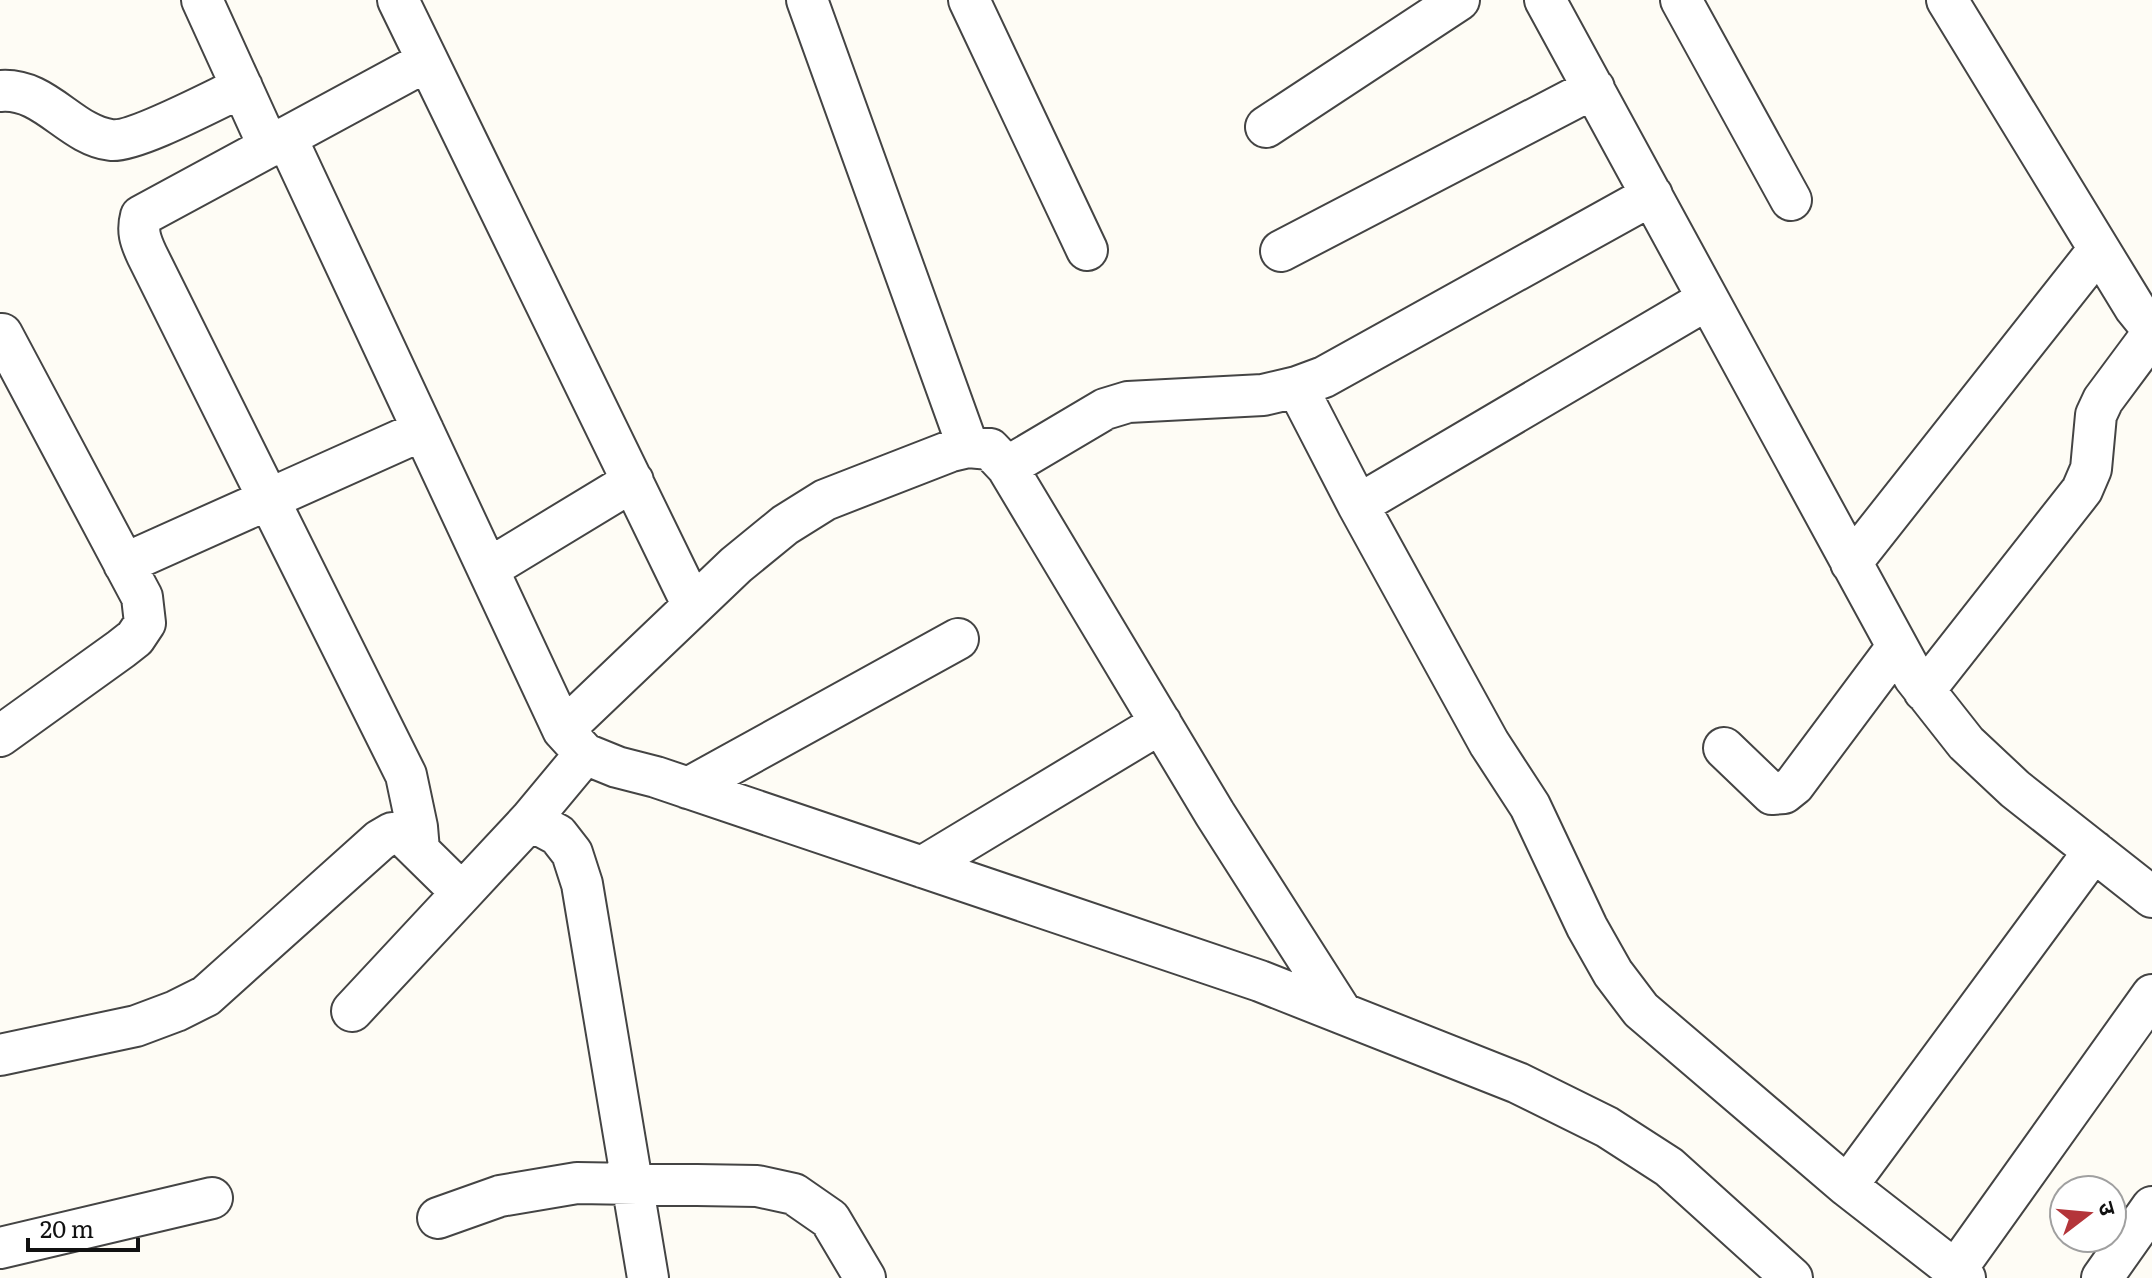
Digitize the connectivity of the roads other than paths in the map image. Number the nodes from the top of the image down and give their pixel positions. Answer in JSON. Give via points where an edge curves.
{"nodes":[{"id":1,"x":202,"y":0,"type":"edge"},
{"id":2,"x":398,"y":0,"type":"edge"},
{"id":3,"x":807,"y":0,"type":"edge"},
{"id":4,"x":969,"y":0,"type":"edge"},
{"id":5,"x":1459,"y":0,"type":"edge"},
{"id":6,"x":1545,"y":0,"type":"edge"},
{"id":7,"x":1681,"y":0,"type":"edge"},
{"id":8,"x":1947,"y":0,"type":"edge"},
{"id":9,"x":427,"y":61,"type":"junction"},
{"id":10,"x":242,"y":87,"type":"junction"},
{"id":11,"x":1594,"y":88,"type":"junction"},
{"id":12,"x":0,"y":91,"type":"edge"},
{"id":13,"x":1266,"y":127,"type":"dead end"},
{"id":14,"x":278,"y":142,"type":"junction"},
{"id":15,"x":1652,"y":195,"type":"junction"},
{"id":16,"x":1791,"y":200,"type":"dead end"},
{"id":17,"x":2099,"y":249,"type":"junction"},
{"id":18,"x":1087,"y":250,"type":"dead end"},
{"id":19,"x":1281,"y":251,"type":"dead end"},
{"id":20,"x":1708,"y":299,"type":"junction"},
{"id":21,"x":2152,"y":332,"type":"edge"},
{"id":22,"x":2,"y":334,"type":"edge"},
{"id":23,"x":1297,"y":387,"type":"junction"},
{"id":24,"x":423,"y":430,"type":"junction"},
{"id":25,"x":968,"y":447,"type":"junction"},
{"id":26,"x":1007,"y":467,"type":"junction"},
{"id":27,"x":633,"y":481,"type":"junction"},
{"id":28,"x":268,"y":499,"type":"junction"},
{"id":29,"x":1358,"y":505,"type":"junction"},
{"id":30,"x":1851,"y":563,"type":"junction"},
{"id":31,"x":124,"y":564,"type":"junction"},
{"id":32,"x":488,"y":569,"type":"junction"},
{"id":33,"x":693,"y":606,"type":"junction"},
{"id":34,"x":958,"y":639,"type":"dead end"},
{"id":35,"x":1897,"y":647,"type":"junction"},
{"id":36,"x":1924,"y":691,"type":"junction"},
{"id":37,"x":1161,"y":723,"type":"junction"},
{"id":38,"x":0,"y":736,"type":"edge"},
{"id":39,"x":574,"y":742,"type":"junction"},
{"id":40,"x":1724,"y":748,"type":"dead end"},
{"id":41,"x":688,"y":788,"type":"junction"},
{"id":42,"x":530,"y":820,"type":"junction"},
{"id":43,"x":419,"y":850,"type":"junction"},
{"id":44,"x":2094,"y":851,"type":"junction"},
{"id":45,"x":922,"y":867,"type":"junction"},
{"id":46,"x":462,"y":893,"type":"junction"},
{"id":47,"x":2152,"y":897,"type":"edge"},
{"id":48,"x":2152,"y":995,"type":"edge"},
{"id":49,"x":352,"y":1011,"type":"dead end"},
{"id":50,"x":1342,"y":1013,"type":"junction"},
{"id":51,"x":0,"y":1055,"type":"edge"},
{"id":52,"x":633,"y":1185,"type":"junction"},
{"id":53,"x":1847,"y":1186,"type":"junction"},
{"id":54,"x":212,"y":1198,"type":"dead end"},
{"id":55,"x":2152,"y":1207,"type":"edge"},
{"id":56,"x":438,"y":1218,"type":"dead end"},
{"id":57,"x":0,"y":1248,"type":"edge"},
{"id":58,"x":1960,"y":1274,"type":"edge"},
{"id":59,"x":648,"y":1278,"type":"edge"},
{"id":60,"x":865,"y":1278,"type":"edge"},
{"id":61,"x":1792,"y":1278,"type":"edge"},
{"id":62,"x":2102,"y":1278,"type":"edge"}],
"edges":[{"from":1,"to":10,"type":"street"},
{"from":2,"to":9,"type":"street"},
{"from":3,"to":25,"type":"street"},
{"from":4,"to":18,"type":"street"},
{"from":5,"to":13,"type":"street"},
{"from":6,"to":11,"type":"street"},
{"from":7,"to":16,"type":"street"},
{"from":8,"to":17,"type":"street"},
{"from":9,"to":14,"type":"street"},
{"from":9,"to":27,"type":"street"},
{"from":10,"to":12,"type":"street","via":[[134,137],[112,141],[87,133],[40,100]]},
{"from":10,"to":14,"type":"street"},
{"from":11,"to":15,"type":"street"},
{"from":11,"to":19,"type":"street"},
{"from":14,"to":24,"type":"street"},
{"from":14,"to":28,"type":"street","via":[[141,216],[138,226],[147,255]]},
{"from":15,"to":20,"type":"street"},
{"from":15,"to":23,"type":"street","via":[[1324,377]]},
{"from":17,"to":21,"type":"street"},
{"from":17,"to":30,"type":"street"},
{"from":20,"to":29,"type":"street"},
{"from":20,"to":30,"type":"street"},
{"from":21,"to":36,"type":"street","via":[[2096,415],[2091,469],[2082,490]]},
{"from":22,"to":31,"type":"street"},
{"from":23,"to":26,"type":"street","via":[[1263,395],[1128,402],[1105,409]]},
{"from":23,"to":29,"type":"street"},
{"from":24,"to":28,"type":"street"},
{"from":24,"to":32,"type":"street"},
{"from":25,"to":26,"type":"street","via":[[990,449]]},
{"from":25,"to":33,"type":"street","via":[[825,500],[785,525]]},
{"from":26,"to":37,"type":"street"},
{"from":27,"to":32,"type":"street"},
{"from":27,"to":33,"type":"street"},
{"from":28,"to":31,"type":"street"},
{"from":28,"to":43,"type":"street","via":[[406,775]]},
{"from":29,"to":53,"type":"street","via":[[1489,743],[1530,806],[1613,973],[1641,1010]]},
{"from":30,"to":35,"type":"street"},
{"from":31,"to":38,"type":"street","via":[[142,597],[145,623],[135,638]]},
{"from":32,"to":39,"type":"street"},
{"from":33,"to":39,"type":"street"},
{"from":34,"to":41,"type":"street"},
{"from":35,"to":36,"type":"street"},
{"from":35,"to":40,"type":"street","via":[[1784,793],[1772,794]]},
{"from":36,"to":44,"type":"street","via":[[1966,743]]},
{"from":37,"to":45,"type":"street"},
{"from":37,"to":50,"type":"street"},
{"from":39,"to":41,"type":"street","via":[[617,767]]},
{"from":39,"to":42,"type":"street"},
{"from":41,"to":45,"type":"street"},
{"from":42,"to":46,"type":"street"},
{"from":42,"to":52,"type":"street","via":[[558,835],[572,853],[582,884]]},
{"from":43,"to":46,"type":"street"},
{"from":43,"to":51,"type":"street","via":[[403,835],[392,833],[380,840],[206,996],[176,1011],[136,1026]]},
{"from":44,"to":47,"type":"street"},
{"from":44,"to":53,"type":"street"},
{"from":45,"to":50,"type":"street"},
{"from":46,"to":49,"type":"street"},
{"from":48,"to":58,"type":"street"},
{"from":50,"to":61,"type":"street","via":[[1518,1083],[1607,1127],[1669,1167]]},
{"from":52,"to":56,"type":"street","via":[[577,1183],[532,1190]]},
{"from":52,"to":59,"type":"street"},
{"from":52,"to":60,"type":"street","via":[[757,1186],[794,1194],[830,1219]]},
{"from":53,"to":58,"type":"street"},
{"from":54,"to":57,"type":"street"},
{"from":55,"to":62,"type":"street"}]}
